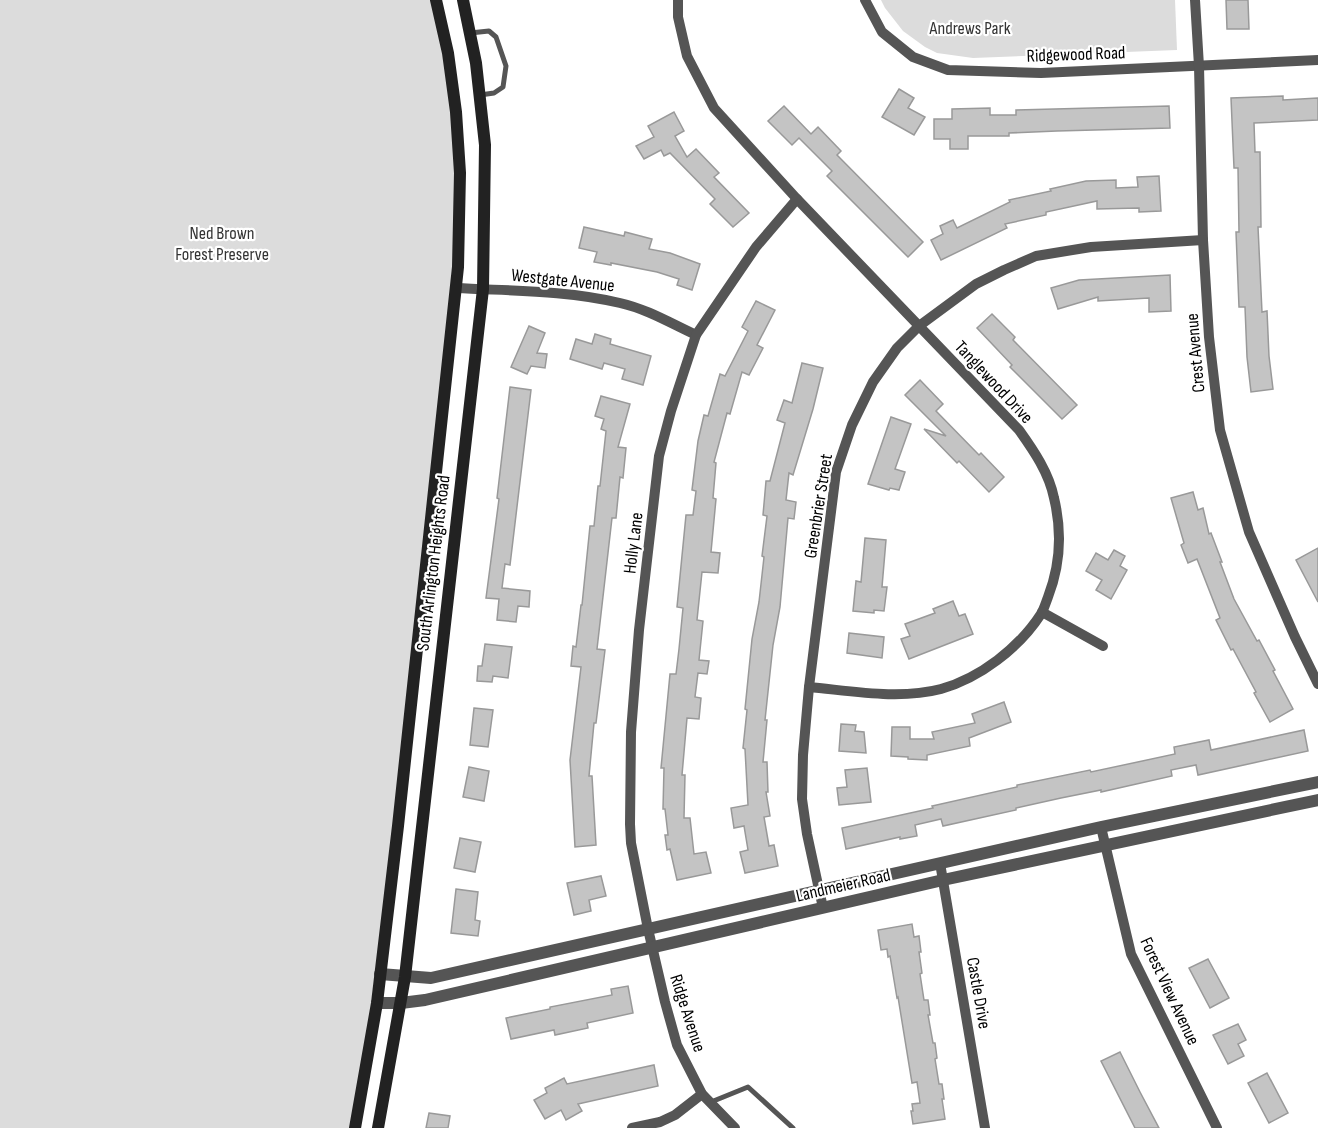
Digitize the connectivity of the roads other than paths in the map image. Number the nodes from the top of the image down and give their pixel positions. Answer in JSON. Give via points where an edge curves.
{"nodes":[{"id":1,"x":436,"y":0,"type":"edge"},
{"id":2,"x":463,"y":0,"type":"edge"},
{"id":3,"x":678,"y":0,"type":"edge"},
{"id":4,"x":865,"y":0,"type":"edge"},
{"id":5,"x":1195,"y":0,"type":"edge"},
{"id":6,"x":470,"y":33,"type":"junction"},
{"id":7,"x":1318,"y":60,"type":"edge"},
{"id":8,"x":1199,"y":66,"type":"junction"},
{"id":9,"x":480,"y":95,"type":"junction"},
{"id":10,"x":797,"y":199,"type":"junction"},
{"id":11,"x":1203,"y":240,"type":"junction"},
{"id":12,"x":456,"y":288,"type":"junction"},
{"id":13,"x":483,"y":289,"type":"junction"},
{"id":14,"x":919,"y":326,"type":"junction"},
{"id":15,"x":696,"y":335,"type":"junction"},
{"id":16,"x":1042,"y":612,"type":"junction"},
{"id":17,"x":1103,"y":646,"type":"dead end"},
{"id":18,"x":1318,"y":684,"type":"edge"},
{"id":19,"x":809,"y":687,"type":"junction"},
{"id":20,"x":1318,"y":782,"type":"edge"},
{"id":21,"x":1318,"y":800,"type":"edge"},
{"id":22,"x":1101,"y":827,"type":"junction"},
{"id":23,"x":1105,"y":845,"type":"junction"},
{"id":24,"x":940,"y":863,"type":"junction"},
{"id":25,"x":944,"y":880,"type":"junction"},
{"id":26,"x":819,"y":890,"type":"junction"},
{"id":27,"x":823,"y":908,"type":"junction"},
{"id":28,"x":648,"y":929,"type":"junction"},
{"id":29,"x":652,"y":947,"type":"junction"},
{"id":30,"x":380,"y":974,"type":"junction"},
{"id":31,"x":405,"y":977,"type":"junction"},
{"id":32,"x":376,"y":1003,"type":"junction"},
{"id":33,"x":401,"y":1003,"type":"junction"},
{"id":34,"x":702,"y":1094,"type":"junction"},
{"id":35,"x":711,"y":1102,"type":"junction"},
{"id":36,"x":355,"y":1128,"type":"edge"},
{"id":37,"x":378,"y":1128,"type":"edge"},
{"id":38,"x":632,"y":1128,"type":"edge"},
{"id":39,"x":735,"y":1128,"type":"edge"},
{"id":40,"x":794,"y":1128,"type":"edge"},
{"id":41,"x":985,"y":1128,"type":"edge"},
{"id":42,"x":1217,"y":1128,"type":"edge"}],
"edges":[{"from":1,"to":12,"type":"main road","name":"South Arlington Heights Road","via":[[448,53],[460,173]]},
{"from":2,"to":6,"type":"main road","name":"South Arlington Heights Road"},
{"from":3,"to":10,"type":"street","name":"Tanglewood Drive","via":[[687,56],[714,108]]},
{"from":4,"to":8,"type":"street","name":"Ridgewood Road","via":[[882,32],[913,57],[948,70],[1041,73]]},
{"from":5,"to":8,"type":"street","name":"Crest Avenue"},
{"from":6,"to":9,"type":"main road","name":"South Arlington Heights Road"},
{"from":6,"to":9,"type":"lane","via":[[489,32],[496,38],[506,66],[503,87]]},
{"from":7,"to":8,"type":"street","name":"Ridgewood Road"},
{"from":8,"to":11,"type":"street","name":"Crest Avenue"},
{"from":9,"to":13,"type":"main road","name":"South Arlington Heights Road","via":[[485,146]]},
{"from":10,"to":14,"type":"street","name":"Tanglewood Drive"},
{"from":10,"to":15,"type":"street","name":"Holly Lane","via":[[756,247]]},
{"from":11,"to":14,"type":"street","name":"Greenbrier Street","via":[[1091,247],[1036,256],[976,285]]},
{"from":11,"to":18,"type":"street","name":"Crest Avenue","via":[[1220,430],[1249,532]]},
{"from":12,"to":13,"type":"street","name":"Westgate Avenue"},
{"from":12,"to":30,"type":"main road","name":"South Arlington Heights Road"},
{"from":13,"to":15,"type":"street","name":"Westgate Avenue","via":[[621,303]]},
{"from":13,"to":31,"type":"main road","name":"South Arlington Heights Road"},
{"from":14,"to":16,"type":"street","name":"Tanglewood Drive","via":[[1019,430],[1046,474],[1058,521],[1059,549],[1055,579]]},
{"from":14,"to":19,"type":"street","name":"Greenbrier Street","via":[[897,348],[873,382],[852,425],[836,472]]},
{"from":15,"to":28,"type":"street","name":"Holly Lane","via":[[659,456],[635,675],[630,825]]},
{"from":16,"to":17,"type":"street"},
{"from":16,"to":19,"type":"street","name":"Tanglewood Drive","via":[[995,662],[967,680],[922,693]]},
{"from":19,"to":26,"type":"street","name":"Greenbrier Street","via":[[802,799]]},
{"from":20,"to":22,"type":"street","name":"Landmeier Road"},
{"from":21,"to":23,"type":"street","name":"Landmeier Road"},
{"from":22,"to":23,"type":"street","name":"Forest View Avenue"},
{"from":22,"to":24,"type":"street","name":"Landmeier Road"},
{"from":23,"to":25,"type":"street","name":"Landmeier Road"},
{"from":23,"to":42,"type":"street","name":"Forest View Avenue","via":[[1131,954]]},
{"from":24,"to":25,"type":"street","name":"Castle Drive"},
{"from":24,"to":26,"type":"street","name":"Landmeier Road"},
{"from":25,"to":27,"type":"street","name":"Landmeier Road"},
{"from":25,"to":41,"type":"street","name":"Castle Drive"},
{"from":26,"to":27,"type":"street","name":"Greenbrier Street"},
{"from":26,"to":28,"type":"street","name":"Landmeier Road"},
{"from":27,"to":29,"type":"street","name":"Landmeier Road"},
{"from":28,"to":29,"type":"street","name":"Ridge Avenue"},
{"from":28,"to":31,"type":"street","name":"Landmeier Road","via":[[431,978]]},
{"from":29,"to":33,"type":"street","name":"Landmeier Road"},
{"from":29,"to":34,"type":"street","name":"Ridge Avenue","via":[[677,1045]]},
{"from":30,"to":31,"type":"street","name":"Landmeier Road"},
{"from":30,"to":32,"type":"main road","name":"South Arlington Heights Road"},
{"from":31,"to":33,"type":"main road","name":"South Arlington Heights Road"},
{"from":32,"to":33,"type":"street","name":"Landmeier Road"},
{"from":32,"to":36,"type":"main road","name":"South Arlington Heights Road"},
{"from":33,"to":37,"type":"main road","name":"South Arlington Heights Road"},
{"from":34,"to":35,"type":"street","name":"Ridge Avenue"},
{"from":34,"to":38,"type":"street","via":[[675,1115]]},
{"from":35,"to":39,"type":"street","name":"Ridge Avenue"},
{"from":35,"to":40,"type":"lane","via":[[748,1087]]}]}
